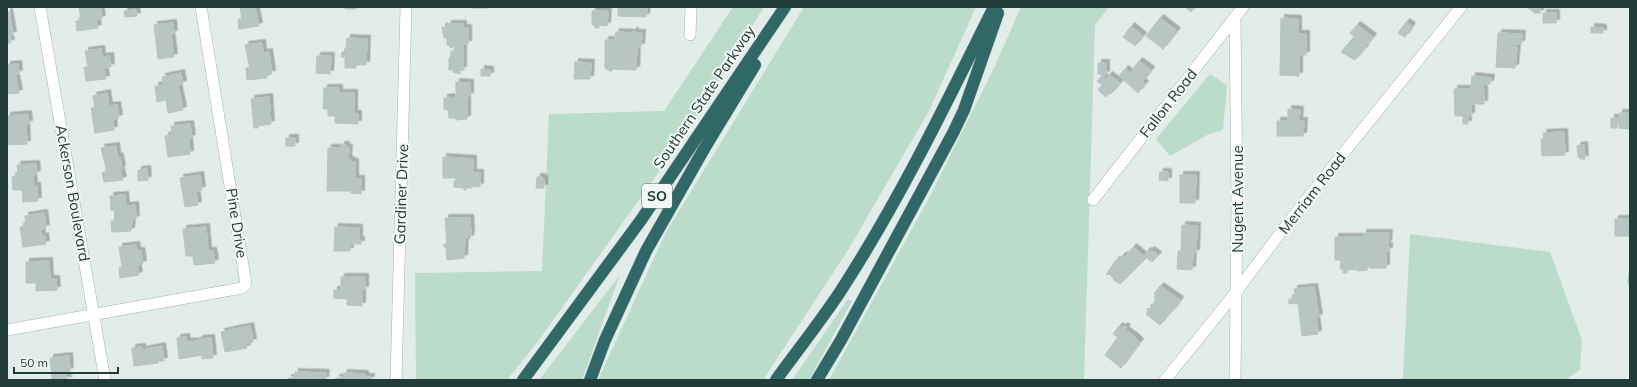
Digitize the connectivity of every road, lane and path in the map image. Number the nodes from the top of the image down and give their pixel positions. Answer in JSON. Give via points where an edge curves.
{"nodes":[{"id":1,"x":40,"y":7,"type":"edge"},
{"id":2,"x":201,"y":7,"type":"edge"},
{"id":3,"x":406,"y":7,"type":"edge"},
{"id":4,"x":691,"y":7,"type":"edge"},
{"id":5,"x":785,"y":7,"type":"edge"},
{"id":6,"x":789,"y":7,"type":"edge"},
{"id":7,"x":994,"y":7,"type":"edge"},
{"id":8,"x":1000,"y":7,"type":"edge"},
{"id":9,"x":1243,"y":7,"type":"edge"},
{"id":10,"x":1461,"y":7,"type":"edge"},
{"id":11,"x":1235,"y":17,"type":"junction"},
{"id":12,"x":690,"y":35,"type":"dead end"},
{"id":13,"x":1093,"y":200,"type":"dead end"},
{"id":14,"x":1236,"y":292,"type":"junction"},
{"id":15,"x":94,"y":314,"type":"junction"},
{"id":16,"x":7,"y":330,"type":"edge"},
{"id":17,"x":105,"y":380,"type":"edge"},
{"id":18,"x":396,"y":380,"type":"edge"},
{"id":19,"x":523,"y":380,"type":"edge"},
{"id":20,"x":590,"y":380,"type":"edge"},
{"id":21,"x":776,"y":380,"type":"edge"},
{"id":22,"x":817,"y":380,"type":"edge"},
{"id":23,"x":1165,"y":380,"type":"edge"},
{"id":24,"x":1235,"y":380,"type":"edge"}],
"edges":[{"from":1,"to":15,"type":"street","name":"Ackerson Boulevard"},
{"from":2,"to":15,"type":"street","name":"Pine Drive","via":[[246,284],[242,288]]},
{"from":3,"to":18,"type":"street","name":"Gardiner Drive"},
{"from":4,"to":12,"type":"street"},
{"from":5,"to":19,"type":"highway","name":"Southern State Parkway","number":"SO","via":[[640,220]]},
{"from":6,"to":20,"type":"highway","via":[[646,251],[605,340]]},
{"from":7,"to":21,"type":"highway","via":[[935,126],[886,216],[839,293]]},
{"from":8,"to":22,"type":"highway","via":[[953,134]]},
{"from":9,"to":11,"type":"street","name":"Fallon Road"},
{"from":10,"to":14,"type":"street","name":"Merriam Road","via":[[1297,211]]},
{"from":11,"to":13,"type":"street","name":"Fallon Road"},
{"from":11,"to":14,"type":"street","name":"Nugent Avenue"},
{"from":14,"to":23,"type":"street","name":"Merriam Road"},
{"from":14,"to":24,"type":"street","name":"Nugent Avenue"},
{"from":15,"to":16,"type":"street"},
{"from":15,"to":17,"type":"street","name":"Ackerson Boulevard"}]}
